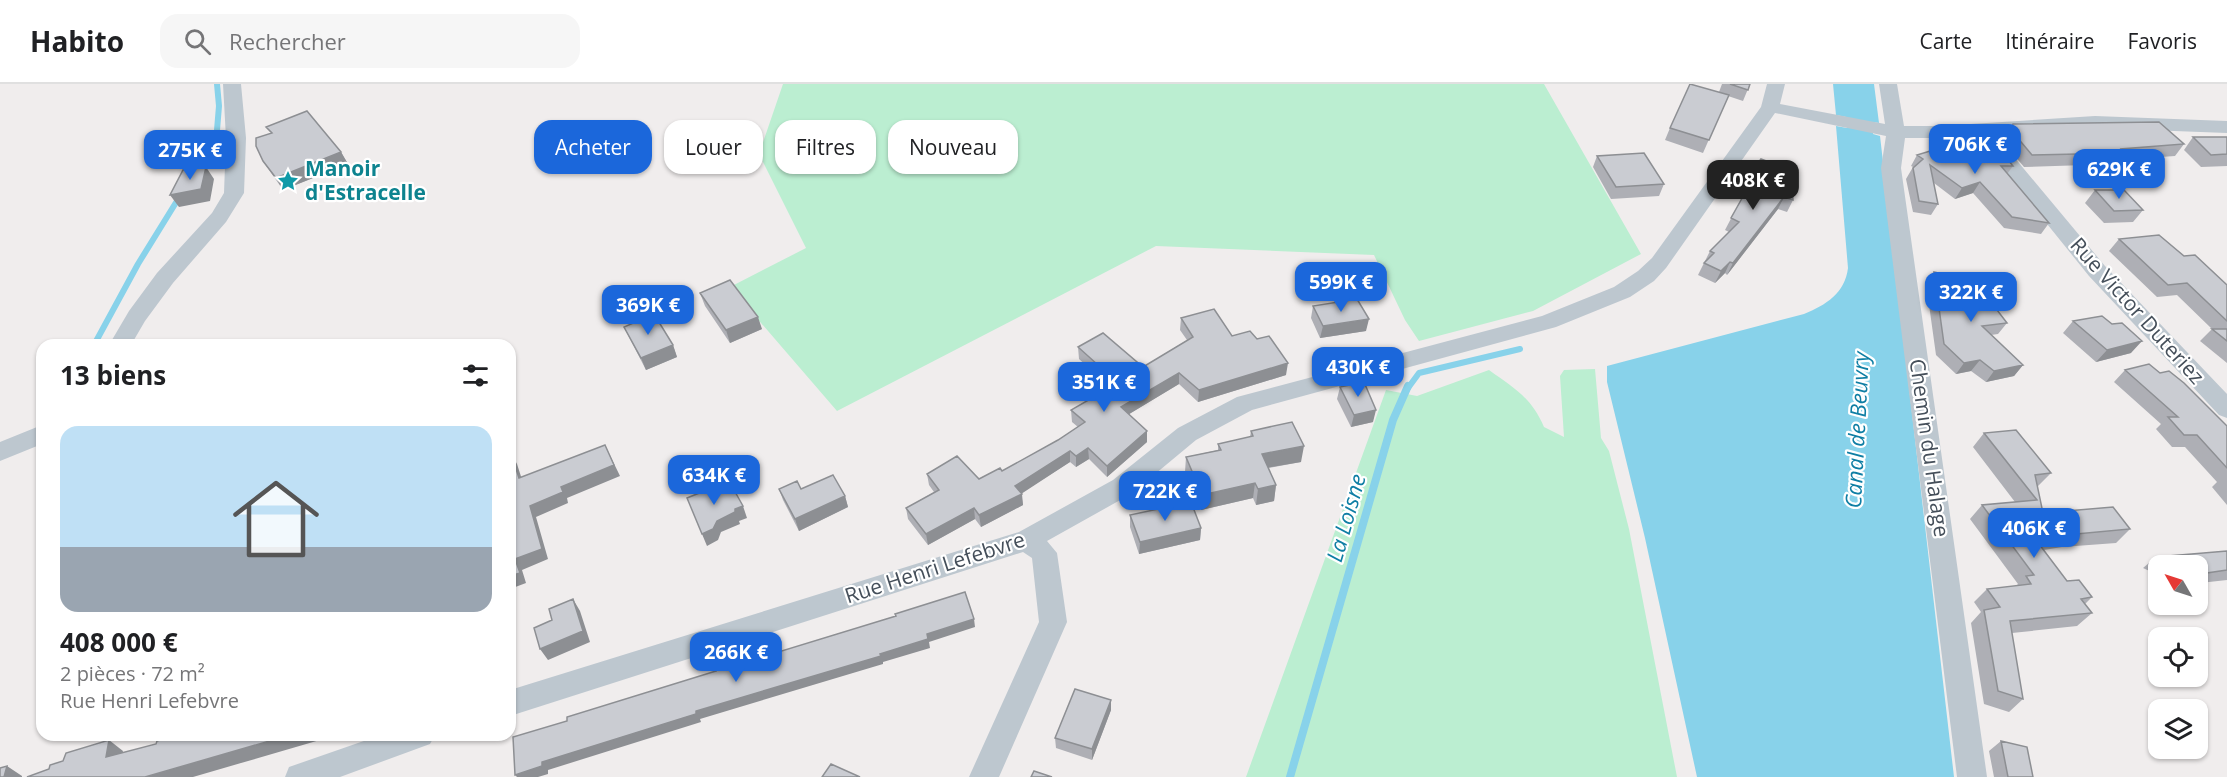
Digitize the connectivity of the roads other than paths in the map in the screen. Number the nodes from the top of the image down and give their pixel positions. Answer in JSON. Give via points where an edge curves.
{"nodes":[{"id":1,"x":232,"y":84,"type":"edge"},
{"id":2,"x":1776,"y":84,"type":"edge"},
{"id":3,"x":1888,"y":84,"type":"edge"},
{"id":4,"x":1770,"y":107,"type":"junction"},
{"id":5,"x":2227,"y":127,"type":"edge"},
{"id":6,"x":1980,"y":129,"type":"junction"},
{"id":7,"x":1888,"y":130,"type":"junction"},
{"id":8,"x":124,"y":339,"type":"edge"},
{"id":9,"x":2227,"y":409,"type":"edge"},
{"id":10,"x":36,"y":437,"type":"edge"},
{"id":11,"x":0,"y":452,"type":"edge"},
{"id":12,"x":1027,"y":540,"type":"junction"},
{"id":13,"x":516,"y":701,"type":"edge"},
{"id":14,"x":403,"y":741,"type":"edge"},
{"id":15,"x":300,"y":777,"type":"edge"},
{"id":16,"x":984,"y":777,"type":"edge"},
{"id":17,"x":1972,"y":777,"type":"edge"}],
"edges":[{"from":1,"to":8,"type":"street","via":[[236,138],[234,194],[219,217],[165,278]]},
{"from":2,"to":4,"type":"street"},
{"from":3,"to":7,"type":"street","name":"Chemin du Halage"},
{"from":4,"to":7,"type":"street"},
{"from":4,"to":12,"type":"street","name":"Rue Henri Lefebvre","via":[[1659,263],[1622,292],[1548,322],[1245,403],[1187,434],[1122,487]]},
{"from":5,"to":6,"type":"street","via":[[2095,122]]},
{"from":6,"to":7,"type":"street"},
{"from":6,"to":9,"type":"street","name":"Rue Victor Duteriez","via":[[2097,271]]},
{"from":7,"to":17,"type":"street","name":"Chemin du Halage"},
{"from":10,"to":11,"type":"street"},
{"from":12,"to":13,"type":"street","name":"Rue Henri Lefebvre"},
{"from":12,"to":16,"type":"street","via":[[1044,553],[1053,622]]},
{"from":14,"to":15,"type":"street"}]}
